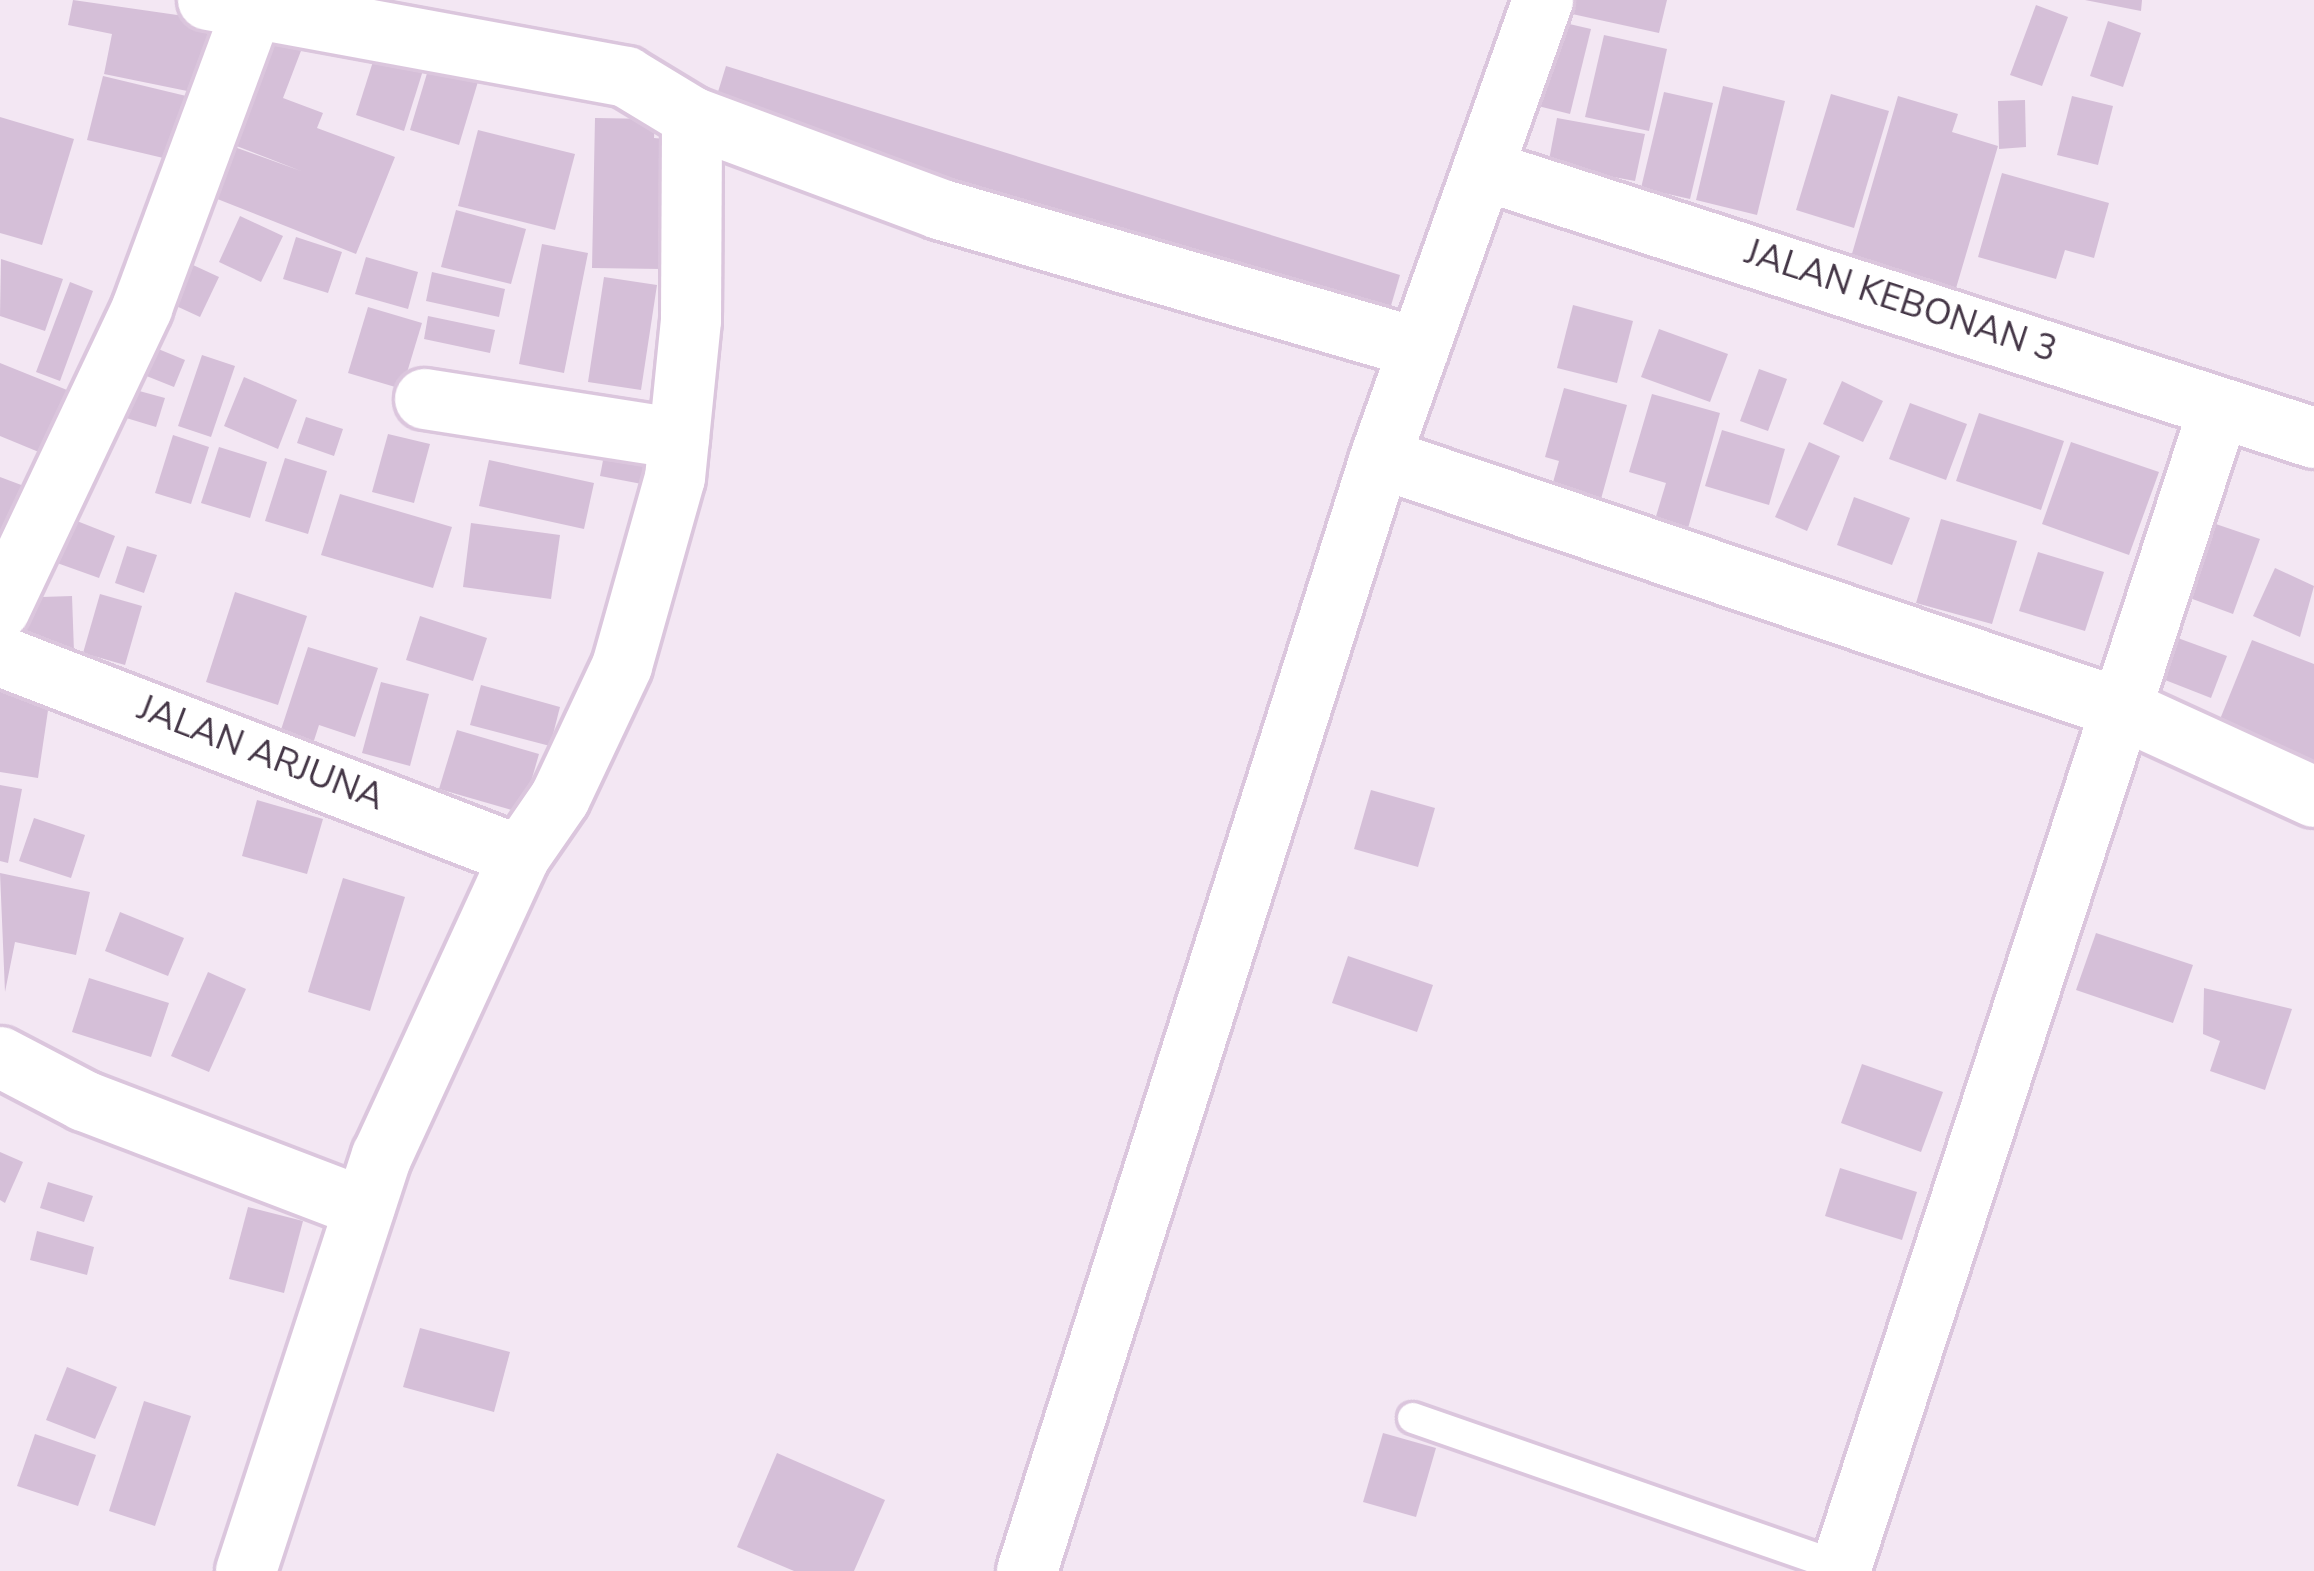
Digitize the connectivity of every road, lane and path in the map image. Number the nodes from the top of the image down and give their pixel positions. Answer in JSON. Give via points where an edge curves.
{"nodes":[{"id":1,"x":1543,"y":0,"type":"edge"},
{"id":2,"x":230,"y":5,"type":"edge"},
{"id":3,"x":692,"y":117,"type":"junction"},
{"id":4,"x":1486,"y":171,"type":"junction"},
{"id":5,"x":1419,"y":349,"type":"junction"},
{"id":6,"x":425,"y":399,"type":"dead end"},
{"id":7,"x":2219,"y":410,"type":"junction"},
{"id":8,"x":2314,"y":438,"type":"edge"},
{"id":9,"x":679,"y":439,"type":"junction"},
{"id":10,"x":1380,"y":458,"type":"junction"},
{"id":11,"x":0,"y":609,"type":"edge"},
{"id":12,"x":0,"y":656,"type":"edge"},
{"id":13,"x":2122,"y":709,"type":"junction"},
{"id":14,"x":2314,"y":797,"type":"edge"},
{"id":15,"x":520,"y":856,"type":"junction"},
{"id":16,"x":0,"y":1058,"type":"edge"},
{"id":17,"x":364,"y":1208,"type":"junction"},
{"id":18,"x":1413,"y":1418,"type":"dead end"},
{"id":19,"x":1840,"y":1569,"type":"edge"},
{"id":20,"x":246,"y":1571,"type":"edge"},
{"id":21,"x":1027,"y":1571,"type":"edge"}],
"edges":[{"from":1,"to":4,"type":"street"},
{"from":2,"to":3,"type":"street","via":[[626,77]]},
{"from":2,"to":11,"type":"street","via":[[142,308]]},
{"from":3,"to":5,"type":"street","via":[[938,208]]},
{"from":3,"to":9,"type":"street","via":[[691,320]]},
{"from":4,"to":5,"type":"street"},
{"from":4,"to":7,"type":"street","name":"JALAN KEBONAN 3"},
{"from":5,"to":10,"type":"street"},
{"from":6,"to":9,"type":"street"},
{"from":7,"to":8,"type":"street","name":"JALAN KEBONAN 3"},
{"from":7,"to":13,"type":"street"},
{"from":9,"to":15,"type":"street","via":[[622,667],[560,798]]},
{"from":10,"to":13,"type":"street"},
{"from":10,"to":21,"type":"street"},
{"from":12,"to":15,"type":"street","name":"JALAN ARJUNA"},
{"from":13,"to":14,"type":"street"},
{"from":13,"to":19,"type":"street"},
{"from":15,"to":17,"type":"street"},
{"from":16,"to":17,"type":"street","via":[[84,1101]]},
{"from":17,"to":20,"type":"street"},
{"from":18,"to":19,"type":"lane"}]}
